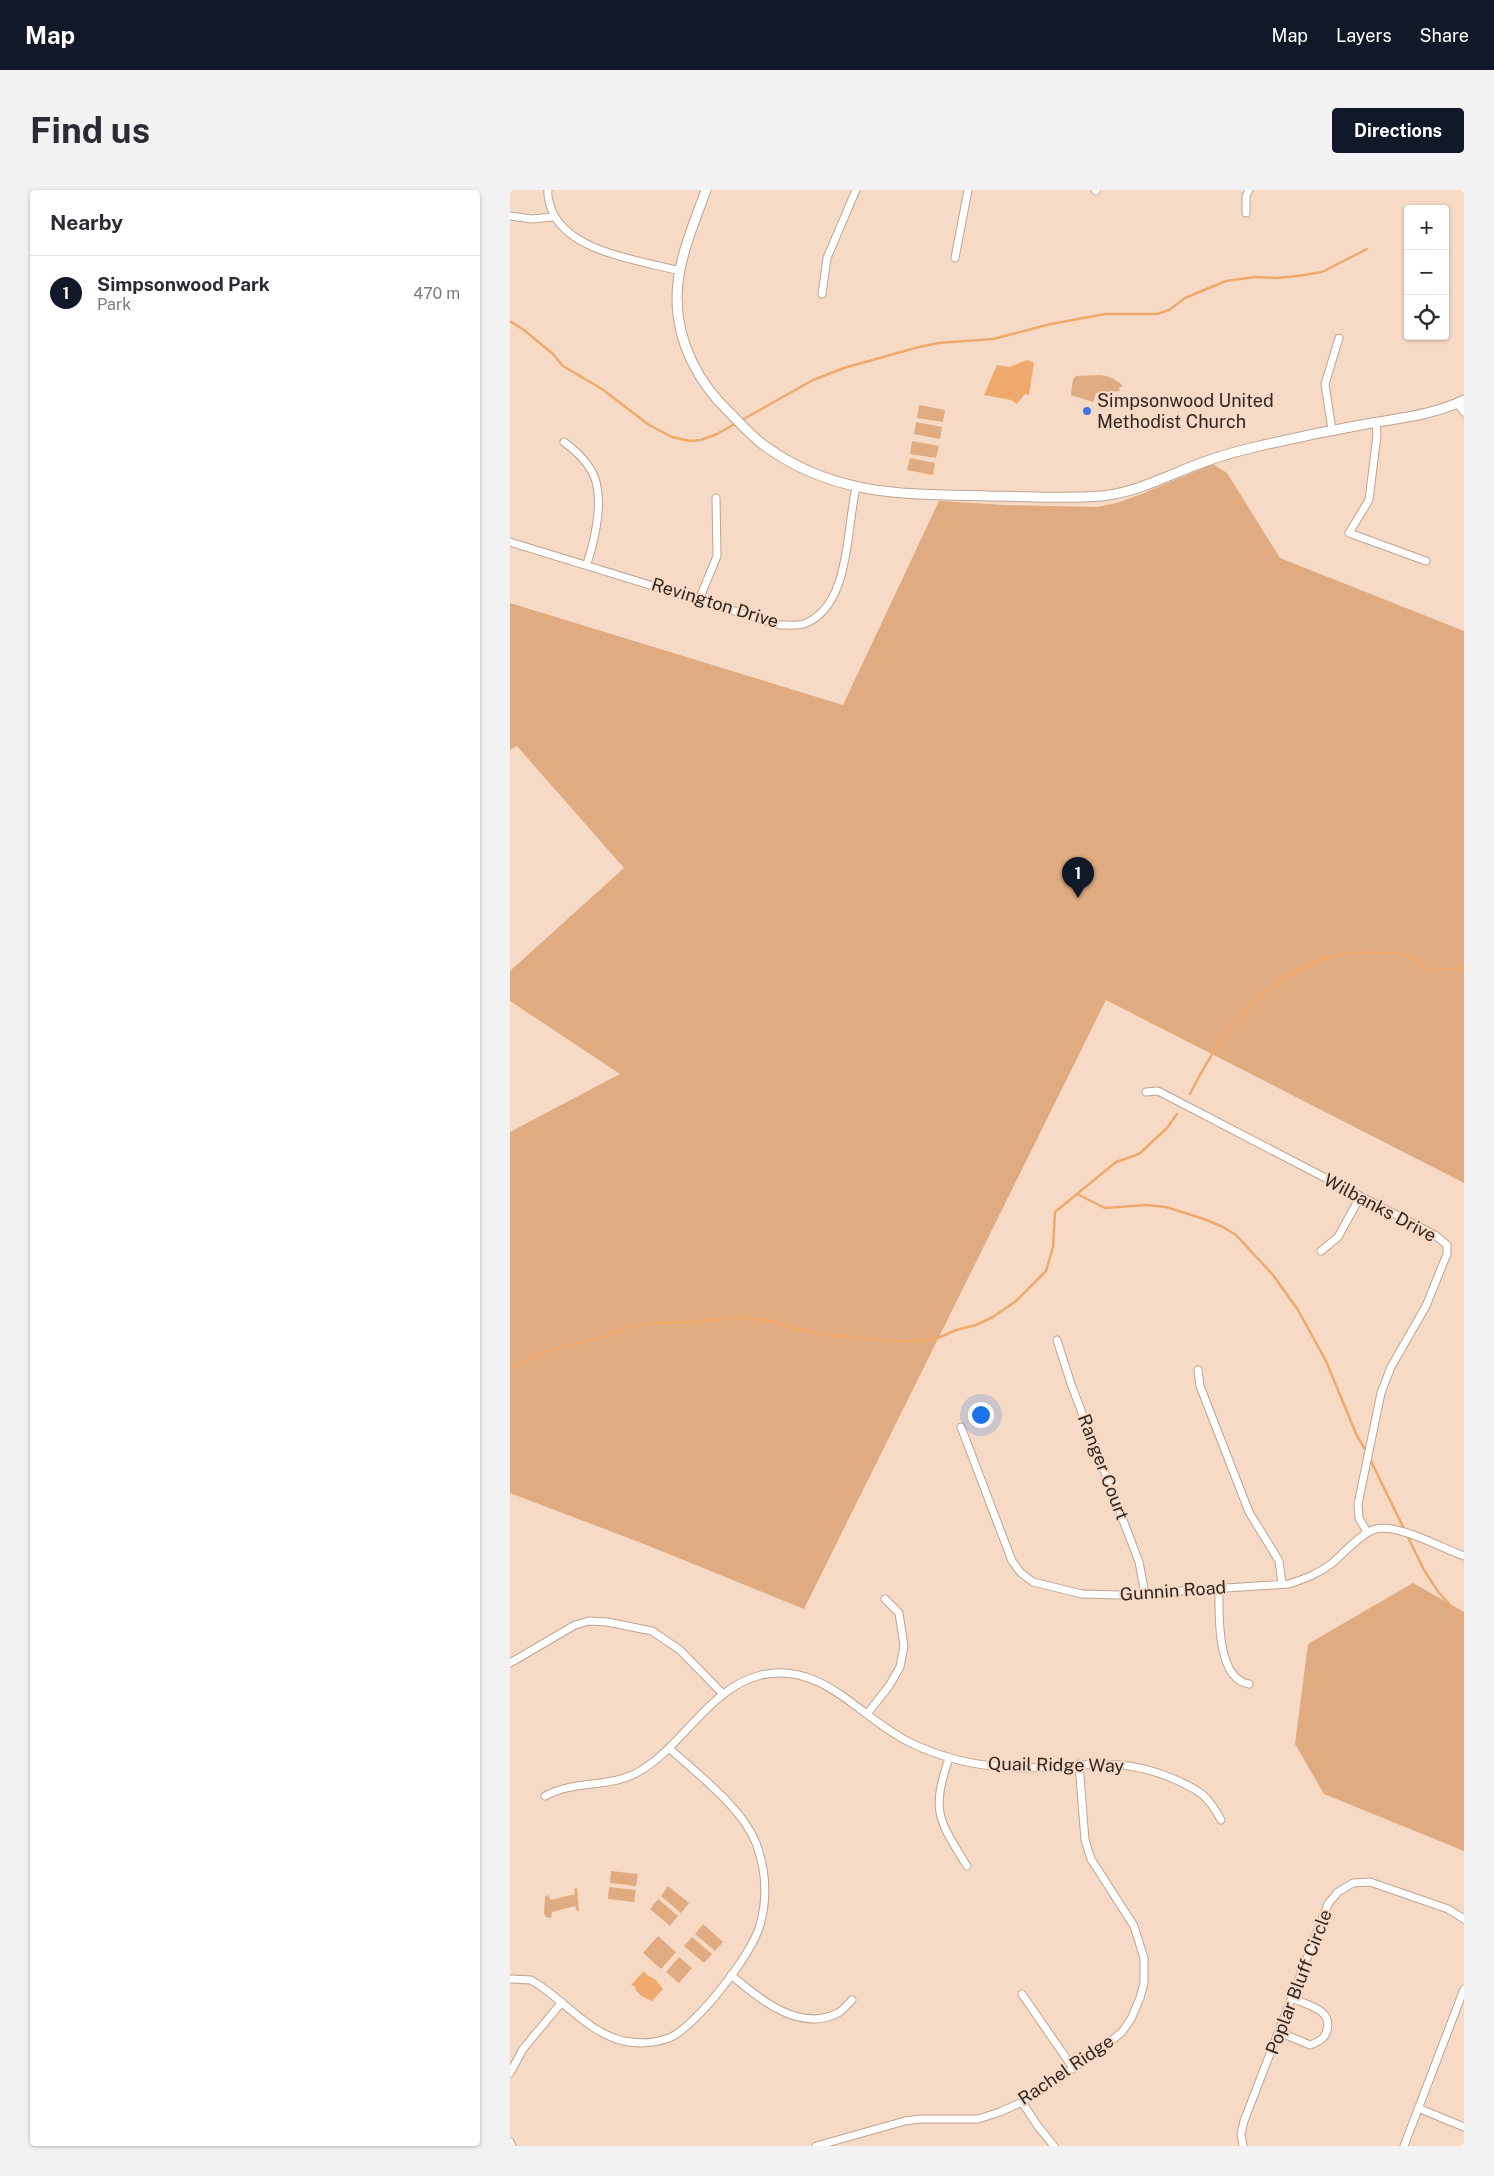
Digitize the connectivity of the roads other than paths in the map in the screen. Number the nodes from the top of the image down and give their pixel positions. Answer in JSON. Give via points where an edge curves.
{"nodes":[{"id":1,"x":548,"y":190,"type":"edge"},
{"id":2,"x":706,"y":190,"type":"edge"},
{"id":3,"x":856,"y":190,"type":"edge"},
{"id":4,"x":968,"y":190,"type":"edge"},
{"id":5,"x":1248,"y":190,"type":"edge"},
{"id":6,"x":1246,"y":213,"type":"dead end"},
{"id":7,"x":510,"y":216,"type":"edge"},
{"id":8,"x":553,"y":216,"type":"junction"},
{"id":9,"x":955,"y":258,"type":"dead end"},
{"id":10,"x":680,"y":271,"type":"junction"},
{"id":11,"x":822,"y":294,"type":"dead end"},
{"id":12,"x":1339,"y":338,"type":"dead end"},
{"id":13,"x":1460,"y":402,"type":"edge"},
{"id":14,"x":1464,"y":412,"type":"edge"},
{"id":15,"x":1376,"y":422,"type":"junction"},
{"id":16,"x":1332,"y":430,"type":"junction"},
{"id":17,"x":564,"y":442,"type":"dead end"},
{"id":18,"x":856,"y":488,"type":"junction"},
{"id":19,"x":716,"y":498,"type":"dead end"},
{"id":20,"x":510,"y":542,"type":"edge"},
{"id":21,"x":1426,"y":561,"type":"dead end"},
{"id":22,"x":587,"y":564,"type":"junction"},
{"id":23,"x":700,"y":600,"type":"junction"},
{"id":24,"x":1146,"y":1092,"type":"dead end"},
{"id":25,"x":1360,"y":1197,"type":"junction"},
{"id":26,"x":1321,"y":1251,"type":"dead end"},
{"id":27,"x":1057,"y":1340,"type":"dead end"},
{"id":28,"x":1198,"y":1370,"type":"dead end"},
{"id":29,"x":961,"y":1427,"type":"dead end"},
{"id":30,"x":1367,"y":1532,"type":"junction"},
{"id":31,"x":1464,"y":1556,"type":"edge"},
{"id":32,"x":1282,"y":1584,"type":"junction"},
{"id":33,"x":1219,"y":1588,"type":"junction"},
{"id":34,"x":1145,"y":1594,"type":"junction"},
{"id":35,"x":886,"y":1599,"type":"dead end"},
{"id":36,"x":510,"y":1663,"type":"edge"},
{"id":37,"x":1249,"y":1684,"type":"dead end"},
{"id":38,"x":723,"y":1694,"type":"junction"},
{"id":39,"x":867,"y":1714,"type":"junction"},
{"id":40,"x":669,"y":1748,"type":"junction"},
{"id":41,"x":950,"y":1758,"type":"junction"},
{"id":42,"x":1079,"y":1764,"type":"junction"},
{"id":43,"x":545,"y":1796,"type":"dead end"},
{"id":44,"x":1222,"y":1820,"type":"dead end"},
{"id":45,"x":967,"y":1866,"type":"dead end"},
{"id":46,"x":1464,"y":1919,"type":"edge"},
{"id":47,"x":731,"y":1975,"type":"junction"},
{"id":48,"x":510,"y":1979,"type":"edge"},
{"id":49,"x":1464,"y":1990,"type":"edge"},
{"id":50,"x":1022,"y":1994,"type":"dead end"},
{"id":51,"x":1292,"y":1998,"type":"junction"},
{"id":52,"x":852,"y":2000,"type":"dead end"},
{"id":53,"x":562,"y":2002,"type":"junction"},
{"id":54,"x":1279,"y":2032,"type":"junction"},
{"id":55,"x":1072,"y":2068,"type":"junction"},
{"id":56,"x":510,"y":2073,"type":"edge"},
{"id":57,"x":1022,"y":2102,"type":"junction"},
{"id":58,"x":1418,"y":2108,"type":"junction"},
{"id":59,"x":1464,"y":2127,"type":"edge"},
{"id":60,"x":510,"y":2142,"type":"edge"},
{"id":61,"x":512,"y":2146,"type":"edge"},
{"id":62,"x":816,"y":2146,"type":"edge"},
{"id":63,"x":1054,"y":2146,"type":"edge"},
{"id":64,"x":1244,"y":2146,"type":"edge"},
{"id":65,"x":1404,"y":2146,"type":"edge"}],
"edges":[{"from":1,"to":8,"type":"street"},
{"from":2,"to":10,"type":"street"},
{"from":3,"to":11,"type":"street","via":[[827,258]]},
{"from":4,"to":9,"type":"street"},
{"from":5,"to":6,"type":"street"},
{"from":7,"to":8,"type":"street","via":[[532,219]]},
{"from":8,"to":10,"type":"street","via":[[574,238],[609,253]]},
{"from":10,"to":18,"type":"street","via":[[677,295],[681,337],[705,384],[721,404],[750,434],[785,459],[816,475]]},
{"from":12,"to":16,"type":"street","via":[[1325,384]]},
{"from":13,"to":14,"type":"street"},
{"from":13,"to":15,"type":"street","via":[[1410,418]]},
{"from":15,"to":16,"type":"street"},
{"from":15,"to":21,"type":"street","via":[[1368,500],[1349,533]]},
{"from":16,"to":18,"type":"street","via":[[1250,448],[1191,466],[1141,488],[1102,496],[942,495]]},
{"from":17,"to":22,"type":"street","via":[[584,459],[596,482],[596,537]]},
{"from":18,"to":23,"type":"street","name":"Revington Drive","via":[[839,585],[823,612],[803,624],[780,625]]},
{"from":19,"to":23,"type":"street","via":[[717,556]]},
{"from":20,"to":22,"type":"street","name":"Revington Drive"},
{"from":22,"to":23,"type":"street","name":"Revington Drive"},
{"from":24,"to":25,"type":"street","name":"Wilbanks Drive","via":[[1158,1091]]},
{"from":25,"to":26,"type":"street","via":[[1338,1237]]},
{"from":25,"to":30,"type":"street","name":"Wilbanks Drive","via":[[1435,1235],[1447,1246],[1447,1254],[1426,1306],[1391,1367],[1381,1393],[1358,1504],[1359,1518]]},
{"from":27,"to":34,"type":"street","name":"Ranger Court","via":[[1139,1562]]},
{"from":28,"to":32,"type":"street","via":[[1200,1386],[1249,1512],[1279,1561]]},
{"from":29,"to":34,"type":"street","name":"Gunnin Road","via":[[1012,1561],[1021,1573],[1033,1582],[1082,1594]]},
{"from":30,"to":31,"type":"street","via":[[1376,1529],[1405,1532]]},
{"from":30,"to":32,"type":"street","name":"Gunnin Road","via":[[1323,1569]]},
{"from":32,"to":33,"type":"street","name":"Gunnin Road"},
{"from":33,"to":34,"type":"street","name":"Gunnin Road"},
{"from":33,"to":37,"type":"street","via":[[1223,1654],[1232,1673]]},
{"from":35,"to":39,"type":"street","via":[[898,1613],[904,1646],[900,1667]]},
{"from":36,"to":38,"type":"street","via":[[575,1625],[590,1621],[607,1622],[652,1631],[680,1650]]},
{"from":38,"to":39,"type":"street","name":"Quail Ridge Way","via":[[733,1686],[761,1676],[804,1676],[822,1682]]},
{"from":38,"to":40,"type":"street","name":"Quail Ridge Way"},
{"from":39,"to":41,"type":"street","name":"Quail Ridge Way","via":[[896,1735]]},
{"from":40,"to":43,"type":"street","name":"Quail Ridge Way","via":[[639,1772],[621,1780],[559,1788]]},
{"from":40,"to":47,"type":"street","via":[[732,1807],[755,1841],[761,1860],[766,1890],[760,1924],[754,1942]]},
{"from":41,"to":42,"type":"street","name":"Quail Ridge Way","via":[[1019,1768]]},
{"from":41,"to":45,"type":"street","via":[[940,1787],[940,1818]]},
{"from":42,"to":44,"type":"street","name":"Quail Ridge Way","via":[[1128,1765],[1165,1775],[1211,1800]]},
{"from":42,"to":55,"type":"street","name":"Rachel Ridge","via":[[1085,1840],[1091,1859],[1134,1926],[1144,1958],[1144,1983],[1122,2032]]},
{"from":46,"to":51,"type":"street","name":"Poplar Bluff Circle","via":[[1448,1909],[1370,1882],[1353,1883],[1338,1892],[1328,1904]]},
{"from":47,"to":52,"type":"street","via":[[774,2008],[798,2017],[815,2018],[839,2012]]},
{"from":47,"to":53,"type":"street","via":[[688,2026],[669,2038],[646,2043],[624,2041],[599,2032]]},
{"from":48,"to":53,"type":"street","via":[[531,1980]]},
{"from":49,"to":58,"type":"street"},
{"from":50,"to":55,"type":"street"},
{"from":51,"to":54,"type":"street","name":"Poplar Bluff Circle"},
{"from":51,"to":54,"type":"street","via":[[1320,2010],[1329,2021],[1327,2032],[1320,2041],[1310,2045]]},
{"from":53,"to":56,"type":"street","via":[[523,2050]]},
{"from":54,"to":64,"type":"street","name":"Poplar Bluff Circle","via":[[1244,2121],[1241,2134]]},
{"from":55,"to":57,"type":"street","name":"Rachel Ridge"},
{"from":57,"to":62,"type":"street","name":"Rachel Ridge","via":[[978,2119],[905,2121]]},
{"from":57,"to":63,"type":"street"},
{"from":58,"to":59,"type":"street"},
{"from":58,"to":65,"type":"street"},
{"from":60,"to":61,"type":"street"}]}
